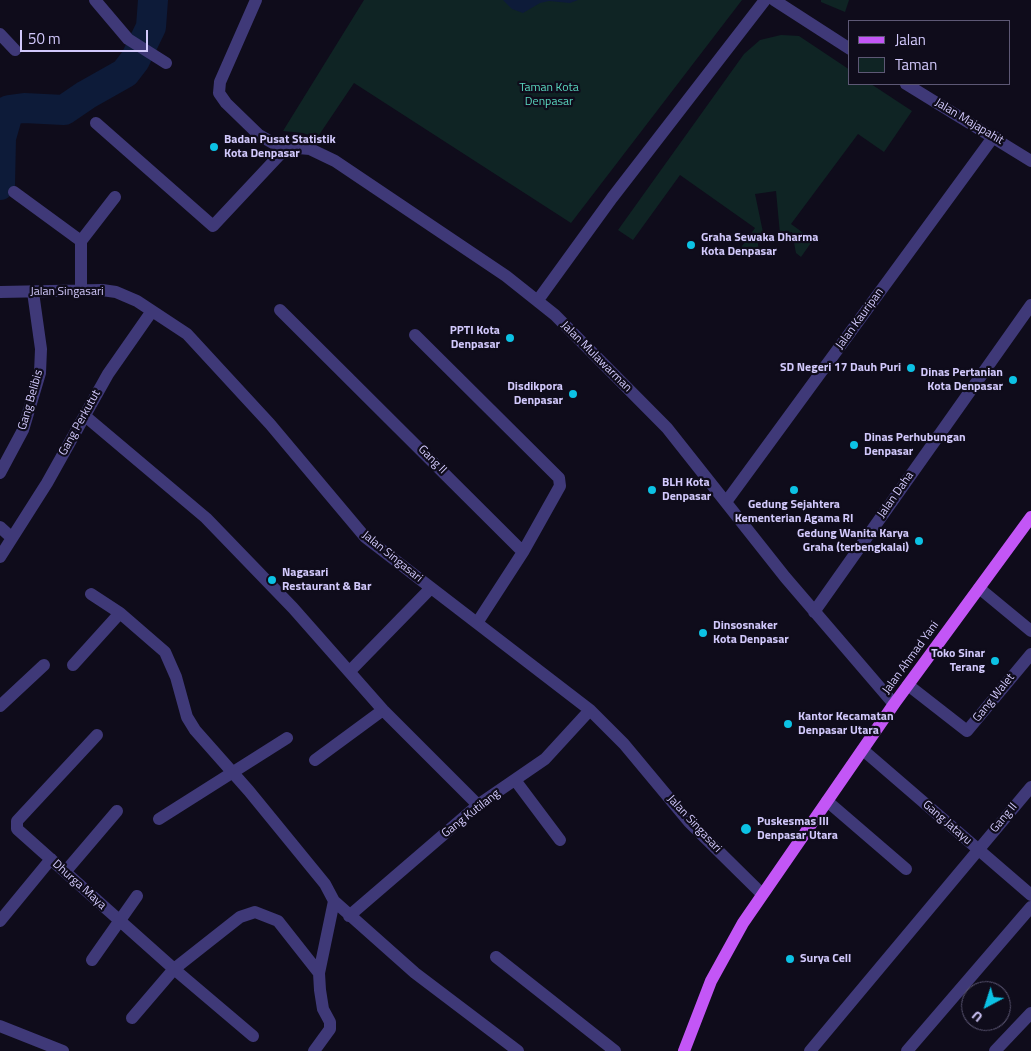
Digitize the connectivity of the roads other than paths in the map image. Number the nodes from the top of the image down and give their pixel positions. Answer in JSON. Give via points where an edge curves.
{"nodes":[{"id":1,"x":95,"y":0,"type":"edge"},
{"id":2,"x":256,"y":0,"type":"edge"},
{"id":3,"x":765,"y":0,"type":"edge"},
{"id":4,"x":774,"y":0,"type":"edge"},
{"id":5,"x":0,"y":34,"type":"edge"},
{"id":6,"x":848,"y":48,"type":"edge"},
{"id":7,"x":15,"y":50,"type":"dead end"},
{"id":8,"x":166,"y":63,"type":"dead end"},
{"id":9,"x":908,"y":85,"type":"edge"},
{"id":10,"x":96,"y":123,"type":"dead end"},
{"id":11,"x":994,"y":136,"type":"junction"},
{"id":12,"x":287,"y":147,"type":"junction"},
{"id":13,"x":1031,"y":161,"type":"edge"},
{"id":14,"x":14,"y":192,"type":"dead end"},
{"id":15,"x":115,"y":197,"type":"dead end"},
{"id":16,"x":81,"y":241,"type":"junction"},
{"id":17,"x":81,"y":290,"type":"junction"},
{"id":18,"x":0,"y":292,"type":"edge"},
{"id":19,"x":33,"y":292,"type":"junction"},
{"id":20,"x":538,"y":300,"type":"junction"},
{"id":21,"x":1031,"y":305,"type":"edge"},
{"id":22,"x":280,"y":310,"type":"dead end"},
{"id":23,"x":152,"y":311,"type":"junction"},
{"id":24,"x":415,"y":335,"type":"dead end"},
{"id":25,"x":85,"y":416,"type":"junction"},
{"id":26,"x":0,"y":473,"type":"edge"},
{"id":27,"x":726,"y":502,"type":"junction"},
{"id":28,"x":1031,"y":517,"type":"edge"},
{"id":29,"x":0,"y":527,"type":"edge"},
{"id":30,"x":12,"y":538,"type":"junction"},
{"id":31,"x":523,"y":552,"type":"junction"},
{"id":32,"x":0,"y":557,"type":"edge"},
{"id":33,"x":431,"y":588,"type":"junction"},
{"id":34,"x":979,"y":588,"type":"junction"},
{"id":35,"x":92,"y":594,"type":"dead end"},
{"id":36,"x":814,"y":612,"type":"junction"},
{"id":37,"x":120,"y":614,"type":"junction"},
{"id":38,"x":477,"y":623,"type":"junction"},
{"id":39,"x":1031,"y":631,"type":"edge"},
{"id":40,"x":1031,"y":654,"type":"edge"},
{"id":41,"x":73,"y":665,"type":"dead end"},
{"id":42,"x":44,"y":666,"type":"dead end"},
{"id":43,"x":350,"y":671,"type":"junction"},
{"id":44,"x":908,"y":685,"type":"junction"},
{"id":45,"x":894,"y":704,"type":"junction"},
{"id":46,"x":0,"y":706,"type":"edge"},
{"id":47,"x":383,"y":710,"type":"junction"},
{"id":48,"x":590,"y":710,"type":"junction"},
{"id":49,"x":97,"y":735,"type":"dead end"},
{"id":50,"x":287,"y":738,"type":"dead end"},
{"id":51,"x":864,"y":750,"type":"junction"},
{"id":52,"x":315,"y":760,"type":"dead end"},
{"id":53,"x":233,"y":772,"type":"junction"},
{"id":54,"x":515,"y":780,"type":"junction"},
{"id":55,"x":1031,"y":787,"type":"edge"},
{"id":56,"x":827,"y":801,"type":"junction"},
{"id":57,"x":478,"y":806,"type":"junction"},
{"id":58,"x":117,"y":811,"type":"dead end"},
{"id":59,"x":159,"y":819,"type":"dead end"},
{"id":60,"x":560,"y":840,"type":"dead end"},
{"id":61,"x":977,"y":850,"type":"junction"},
{"id":62,"x":50,"y":859,"type":"junction"},
{"id":63,"x":906,"y":869,"type":"dead end"},
{"id":64,"x":65,"y":872,"type":"junction"},
{"id":65,"x":762,"y":894,"type":"junction"},
{"id":66,"x":1031,"y":895,"type":"edge"},
{"id":67,"x":138,"y":896,"type":"dead end"},
{"id":68,"x":334,"y":901,"type":"junction"},
{"id":69,"x":1031,"y":907,"type":"edge"},
{"id":70,"x":349,"y":916,"type":"junction"},
{"id":71,"x":119,"y":920,"type":"junction"},
{"id":72,"x":0,"y":921,"type":"edge"},
{"id":73,"x":496,"y":957,"type":"dead end"},
{"id":74,"x":92,"y":960,"type":"dead end"},
{"id":75,"x":174,"y":969,"type":"junction"},
{"id":76,"x":319,"y":973,"type":"junction"},
{"id":77,"x":1031,"y":1013,"type":"edge"},
{"id":78,"x":132,"y":1018,"type":"dead end"},
{"id":79,"x":0,"y":1026,"type":"edge"},
{"id":80,"x":253,"y":1036,"type":"dead end"},
{"id":81,"x":63,"y":1051,"type":"edge"},
{"id":82,"x":314,"y":1051,"type":"edge"},
{"id":83,"x":518,"y":1051,"type":"edge"},
{"id":84,"x":614,"y":1051,"type":"edge"},
{"id":85,"x":684,"y":1051,"type":"edge"},
{"id":86,"x":810,"y":1051,"type":"edge"},
{"id":87,"x":907,"y":1051,"type":"edge"},
{"id":88,"x":995,"y":1051,"type":"edge"}],
"edges":[{"from":1,"to":8,"type":"street","via":[[128,39]]},
{"from":2,"to":12,"type":"street","name":"Jalan Mulawarman","via":[[220,82],[219,93],[259,134]]},
{"from":3,"to":20,"type":"street","via":[[612,198]]},
{"from":4,"to":6,"type":"street"},
{"from":5,"to":7,"type":"street"},
{"from":9,"to":11,"type":"street","name":"Jalan Majapahit"},
{"from":10,"to":12,"type":"street","via":[[213,226]]},
{"from":11,"to":13,"type":"street","name":"Jalan Majapahit"},
{"from":11,"to":27,"type":"street","name":"Jalan Kauripan"},
{"from":12,"to":20,"type":"street","name":"Jalan Mulawarman","via":[[310,149],[327,157]]},
{"from":14,"to":16,"type":"street"},
{"from":15,"to":16,"type":"street"},
{"from":16,"to":17,"type":"street"},
{"from":17,"to":19,"type":"street","name":"Jalan Singasari"},
{"from":17,"to":23,"type":"street","name":"Jalan Singasari","via":[[127,295]]},
{"from":18,"to":19,"type":"street","name":"Jalan Singasari"},
{"from":19,"to":26,"type":"street","name":"Gang Belibis","via":[[41,349],[40,372],[23,430]]},
{"from":20,"to":27,"type":"street","name":"Jalan Mulawarman","via":[[666,428]]},
{"from":21,"to":36,"type":"street","name":"Jalan Daha"},
{"from":22,"to":31,"type":"street","name":"Gang II"},
{"from":23,"to":25,"type":"street","name":"Gang Perkutut","via":[[108,374]]},
{"from":23,"to":33,"type":"street","name":"Jalan Singasari","via":[[180,329],[202,350],[366,537]]},
{"from":24,"to":31,"type":"street","via":[[559,478],[560,486]]},
{"from":25,"to":30,"type":"street","name":"Gang Perkutut"},
{"from":25,"to":43,"type":"street","via":[[206,518]]},
{"from":27,"to":36,"type":"street","name":"Jalan Mulawarman"},
{"from":28,"to":34,"type":"main road","name":"Jalan Ahmad Yani"},
{"from":29,"to":30,"type":"street"},
{"from":30,"to":32,"type":"street","name":"Gang Perkutut"},
{"from":31,"to":38,"type":"street"},
{"from":33,"to":38,"type":"street","name":"Jalan Singasari"},
{"from":33,"to":43,"type":"street"},
{"from":34,"to":39,"type":"street"},
{"from":34,"to":44,"type":"main road","name":"Jalan Ahmad Yani"},
{"from":35,"to":37,"type":"street"},
{"from":36,"to":45,"type":"street","name":"Jalan Mulawarman"},
{"from":37,"to":41,"type":"street"},
{"from":37,"to":53,"type":"street","via":[[165,652],[187,716],[195,730]]},
{"from":38,"to":48,"type":"street","name":"Jalan Singasari"},
{"from":40,"to":44,"type":"street","name":"Gang Walet","via":[[968,731]]},
{"from":42,"to":46,"type":"street"},
{"from":43,"to":47,"type":"street"},
{"from":44,"to":45,"type":"main road","name":"Jalan Ahmad Yani"},
{"from":45,"to":51,"type":"main road","name":"Jalan Ahmad Yani"},
{"from":47,"to":52,"type":"street"},
{"from":47,"to":57,"type":"street"},
{"from":48,"to":54,"type":"street","name":"Gang Kutilang","via":[[545,759]]},
{"from":48,"to":65,"type":"street","name":"Jalan Singasari","via":[[624,744],[689,822]]},
{"from":49,"to":62,"type":"street","name":"Dhurga Maya","via":[[15,823],[16,829]]},
{"from":50,"to":53,"type":"street"},
{"from":51,"to":56,"type":"main road","name":"Jalan Ahmad Yani"},
{"from":51,"to":61,"type":"street","name":"Gang Jatayu"},
{"from":53,"to":59,"type":"street"},
{"from":53,"to":68,"type":"street","via":[[325,884]]},
{"from":54,"to":57,"type":"street","name":"Gang Kutilang"},
{"from":54,"to":60,"type":"street"},
{"from":55,"to":61,"type":"street","name":"Gang II"},
{"from":56,"to":63,"type":"street"},
{"from":56,"to":65,"type":"main road","name":"Jalan Ahmad Yani"},
{"from":57,"to":70,"type":"street","name":"Gang Kutilang"},
{"from":58,"to":64,"type":"street"},
{"from":61,"to":66,"type":"street","name":"Gang Jatayu"},
{"from":61,"to":86,"type":"street","name":"Gang II"},
{"from":62,"to":64,"type":"street","name":"Dhurga Maya"},
{"from":62,"to":72,"type":"street"},
{"from":64,"to":71,"type":"street","name":"Dhurga Maya"},
{"from":65,"to":85,"type":"main road","name":"Jalan Ahmad Yani","via":[[711,981]]},
{"from":67,"to":71,"type":"street"},
{"from":68,"to":70,"type":"street"},
{"from":68,"to":76,"type":"street"},
{"from":69,"to":87,"type":"street"},
{"from":70,"to":83,"type":"street","via":[[414,973]]},
{"from":71,"to":74,"type":"street"},
{"from":71,"to":75,"type":"street","name":"Dhurga Maya"},
{"from":73,"to":84,"type":"street"},
{"from":75,"to":76,"type":"street","via":[[240,917],[256,912],[278,921]]},
{"from":75,"to":78,"type":"street"},
{"from":75,"to":80,"type":"street","name":"Dhurga Maya"},
{"from":76,"to":82,"type":"street","via":[[323,1008],[330,1029]]},
{"from":77,"to":88,"type":"street"},
{"from":79,"to":81,"type":"street"}]}
